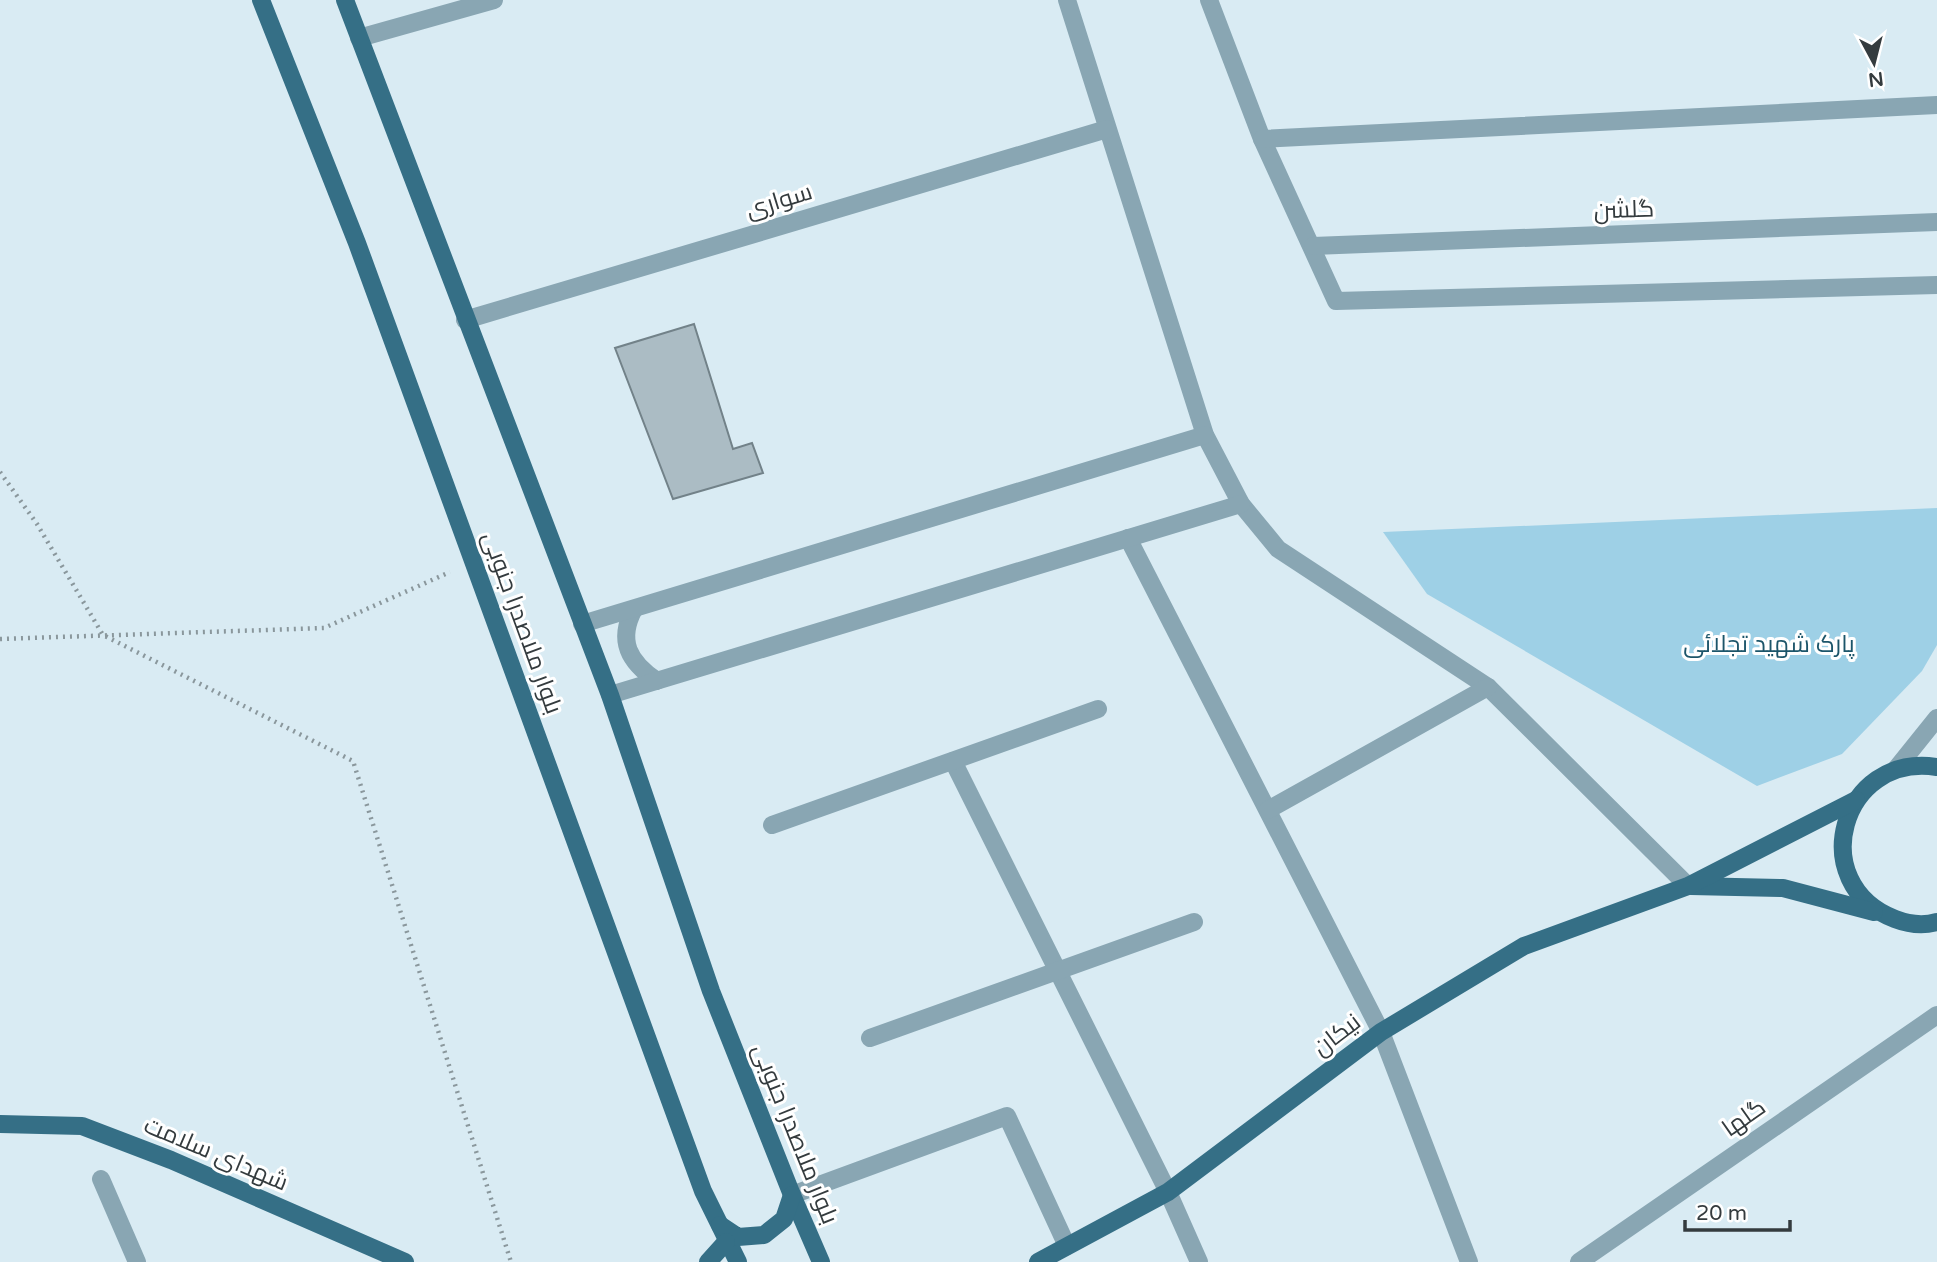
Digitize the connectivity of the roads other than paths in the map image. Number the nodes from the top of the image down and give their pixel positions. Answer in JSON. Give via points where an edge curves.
{"nodes":[{"id":1,"x":261,"y":0,"type":"edge"},
{"id":2,"x":345,"y":0,"type":"edge"},
{"id":3,"x":494,"y":0,"type":"edge"},
{"id":4,"x":1067,"y":0,"type":"edge"},
{"id":5,"x":1209,"y":0,"type":"edge"},
{"id":6,"x":359,"y":38,"type":"junction"},
{"id":7,"x":1937,"y":105,"type":"edge"},
{"id":8,"x":1107,"y":129,"type":"junction"},
{"id":9,"x":1262,"y":139,"type":"junction"},
{"id":10,"x":1937,"y":222,"type":"edge"},
{"id":11,"x":1313,"y":246,"type":"junction"},
{"id":12,"x":1937,"y":285,"type":"edge"},
{"id":13,"x":466,"y":320,"type":"junction"},
{"id":14,"x":1205,"y":435,"type":"junction"},
{"id":15,"x":1241,"y":504,"type":"junction"},
{"id":16,"x":1128,"y":538,"type":"junction"},
{"id":17,"x":634,"y":608,"type":"junction"},
{"id":18,"x":582,"y":624,"type":"junction"},
{"id":19,"x":657,"y":681,"type":"junction"},
{"id":20,"x":1489,"y":687,"type":"junction"},
{"id":21,"x":610,"y":695,"type":"junction"},
{"id":22,"x":1098,"y":709,"type":"dead end"},
{"id":23,"x":1937,"y":718,"type":"edge"},
{"id":24,"x":953,"y":761,"type":"junction"},
{"id":25,"x":1937,"y":768,"type":"edge"},
{"id":26,"x":1896,"y":769,"type":"junction"},
{"id":27,"x":1856,"y":800,"type":"junction"},
{"id":28,"x":1268,"y":810,"type":"junction"},
{"id":29,"x":772,"y":825,"type":"dead end"},
{"id":30,"x":1688,"y":886,"type":"junction"},
{"id":31,"x":1882,"y":914,"type":"junction"},
{"id":32,"x":1194,"y":922,"type":"dead end"},
{"id":33,"x":1937,"y":922,"type":"edge"},
{"id":34,"x":1906,"y":923,"type":"junction"},
{"id":35,"x":1937,"y":937,"type":"edge"},
{"id":36,"x":1058,"y":972,"type":"junction"},
{"id":37,"x":1937,"y":1015,"type":"edge"},
{"id":38,"x":1381,"y":1032,"type":"junction"},
{"id":39,"x":870,"y":1038,"type":"dead end"},
{"id":40,"x":0,"y":1124,"type":"edge"},
{"id":41,"x":101,"y":1179,"type":"dead end"},
{"id":42,"x":1168,"y":1192,"type":"junction"},
{"id":43,"x":792,"y":1195,"type":"junction"},
{"id":44,"x":723,"y":1233,"type":"junction"},
{"id":45,"x":1067,"y":1246,"type":"junction"},
{"id":46,"x":137,"y":1262,"type":"edge"},
{"id":47,"x":405,"y":1262,"type":"edge"},
{"id":48,"x":708,"y":1262,"type":"edge"},
{"id":49,"x":738,"y":1262,"type":"edge"},
{"id":50,"x":821,"y":1262,"type":"edge"},
{"id":51,"x":1038,"y":1262,"type":"edge"},
{"id":52,"x":1199,"y":1262,"type":"edge"},
{"id":53,"x":1468,"y":1262,"type":"edge"},
{"id":54,"x":1579,"y":1262,"type":"edge"}],
"edges":[{"from":1,"to":44,"type":"main road","name":"بلوار ملاصدرا جنوبی","via":[[356,243],[698,1178]]},
{"from":2,"to":6,"type":"main road","name":"بلوار ملاصدرا جنوبی"},
{"from":3,"to":6,"type":"street"},
{"from":4,"to":8,"type":"street"},
{"from":5,"to":9,"type":"street"},
{"from":6,"to":13,"type":"main road","name":"بلوار ملاصدرا جنوبی"},
{"from":7,"to":9,"type":"street"},
{"from":8,"to":13,"type":"street","name":"سواری"},
{"from":8,"to":14,"type":"street"},
{"from":9,"to":11,"type":"street"},
{"from":10,"to":11,"type":"street","name":"گلشن"},
{"from":11,"to":12,"type":"street","via":[[1336,301]]},
{"from":13,"to":18,"type":"main road","name":"بلوار ملاصدرا جنوبی"},
{"from":14,"to":15,"type":"street"},
{"from":14,"to":17,"type":"street"},
{"from":15,"to":16,"type":"street"},
{"from":15,"to":20,"type":"street","via":[[1278,550]]},
{"from":16,"to":19,"type":"street"},
{"from":16,"to":28,"type":"street"},
{"from":17,"to":18,"type":"street"},
{"from":17,"to":19,"type":"street","via":[[625,642],[637,667]]},
{"from":18,"to":21,"type":"main road","name":"بلوار ملاصدرا جنوبی"},
{"from":19,"to":21,"type":"street"},
{"from":20,"to":28,"type":"street"},
{"from":20,"to":30,"type":"street"},
{"from":21,"to":43,"type":"main road","name":"بلوار ملاصدرا جنوبی","via":[[711,990]]},
{"from":22,"to":24,"type":"street"},
{"from":23,"to":26,"type":"street"},
{"from":24,"to":29,"type":"street"},
{"from":24,"to":36,"type":"street"},
{"from":25,"to":26,"type":"main road"},
{"from":26,"to":27,"type":"main road","via":[[1873,782]]},
{"from":27,"to":30,"type":"main road"},
{"from":27,"to":31,"type":"main road","via":[[1845,824],[1842,849],[1848,875],[1861,897]]},
{"from":28,"to":38,"type":"street"},
{"from":30,"to":31,"type":"main road","via":[[1783,888]]},
{"from":30,"to":38,"type":"main road","name":"نیکان","via":[[1524,946]]},
{"from":31,"to":34,"type":"main road"},
{"from":32,"to":36,"type":"street"},
{"from":33,"to":34,"type":"main road"},
{"from":34,"to":35,"type":"main road"},
{"from":36,"to":39,"type":"street"},
{"from":36,"to":42,"type":"street"},
{"from":37,"to":54,"type":"street","name":"گلها"},
{"from":38,"to":42,"type":"main road","name":"نیکان"},
{"from":38,"to":53,"type":"street"},
{"from":40,"to":47,"type":"main road","name":"شهدای سلامت","via":[[82,1126]]},
{"from":41,"to":46,"type":"street"},
{"from":42,"to":45,"type":"main road","name":"نیکان"},
{"from":42,"to":52,"type":"street"},
{"from":43,"to":44,"type":"main road","via":[[784,1219],[764,1235]]},
{"from":43,"to":45,"type":"street","via":[[1007,1116]]},
{"from":43,"to":50,"type":"main road","name":"بلوار ملاصدرا جنوبی"},
{"from":44,"to":48,"type":"main road"},
{"from":44,"to":49,"type":"main road","name":"بلوار ملاصدرا جنوبی"},
{"from":45,"to":51,"type":"main road","name":"نیکان"}]}
